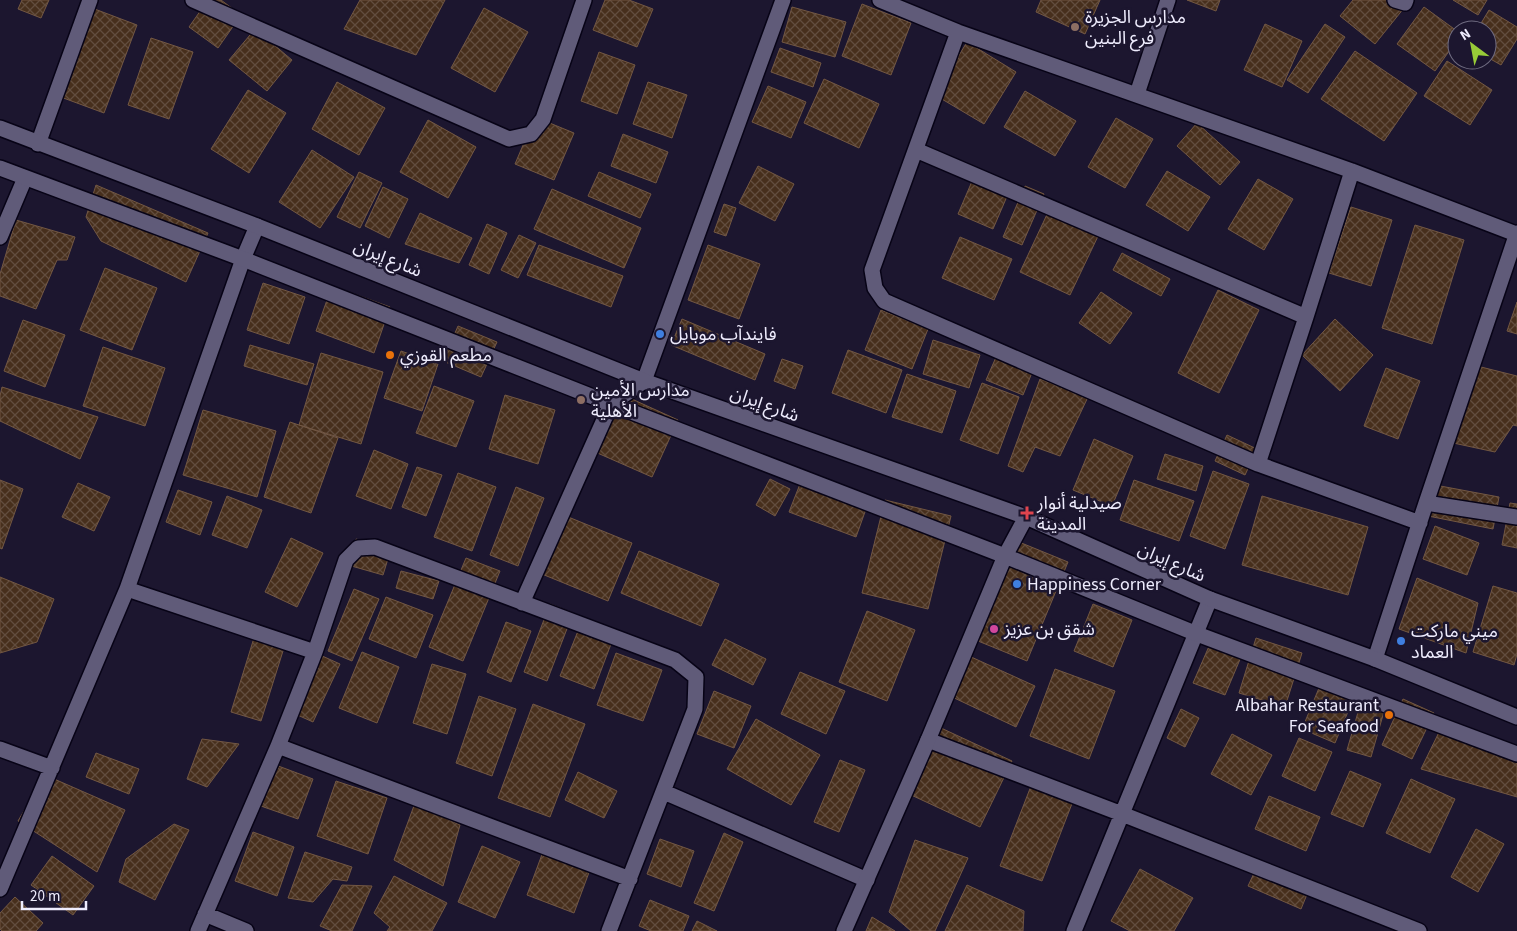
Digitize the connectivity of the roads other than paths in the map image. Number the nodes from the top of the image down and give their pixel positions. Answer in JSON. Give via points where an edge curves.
{"nodes":[{"id":1,"x":90,"y":0,"type":"edge"},
{"id":2,"x":192,"y":0,"type":"edge"},
{"id":3,"x":584,"y":0,"type":"edge"},
{"id":4,"x":783,"y":0,"type":"edge"},
{"id":5,"x":880,"y":0,"type":"edge"},
{"id":6,"x":1168,"y":0,"type":"edge"},
{"id":7,"x":1394,"y":0,"type":"edge"},
{"id":8,"x":1406,"y":0,"type":"edge"},
{"id":9,"x":958,"y":32,"type":"junction"},
{"id":10,"x":1137,"y":94,"type":"junction"},
{"id":11,"x":0,"y":128,"type":"edge"},
{"id":12,"x":38,"y":144,"type":"junction"},
{"id":13,"x":916,"y":150,"type":"junction"},
{"id":14,"x":0,"y":168,"type":"edge"},
{"id":15,"x":1352,"y":171,"type":"junction"},
{"id":16,"x":25,"y":178,"type":"junction"},
{"id":17,"x":257,"y":226,"type":"junction"},
{"id":18,"x":1517,"y":233,"type":"edge"},
{"id":19,"x":0,"y":237,"type":"edge"},
{"id":20,"x":242,"y":258,"type":"junction"},
{"id":21,"x":1306,"y":317,"type":"junction"},
{"id":22,"x":644,"y":381,"type":"junction"},
{"id":23,"x":611,"y":404,"type":"junction"},
{"id":24,"x":1258,"y":464,"type":"junction"},
{"id":25,"x":1426,"y":502,"type":"junction"},
{"id":26,"x":1026,"y":517,"type":"junction"},
{"id":27,"x":1517,"y":517,"type":"edge"},
{"id":28,"x":1420,"y":523,"type":"junction"},
{"id":29,"x":1005,"y":556,"type":"junction"},
{"id":30,"x":127,"y":589,"type":"junction"},
{"id":31,"x":1210,"y":599,"type":"junction"},
{"id":32,"x":522,"y":603,"type":"junction"},
{"id":33,"x":1197,"y":634,"type":"junction"},
{"id":34,"x":315,"y":652,"type":"junction"},
{"id":35,"x":1375,"y":659,"type":"junction"},
{"id":36,"x":1517,"y":717,"type":"edge"},
{"id":37,"x":928,"y":740,"type":"junction"},
{"id":38,"x":278,"y":746,"type":"junction"},
{"id":39,"x":0,"y":749,"type":"edge"},
{"id":40,"x":1517,"y":754,"type":"edge"},
{"id":41,"x":52,"y":768,"type":"junction"},
{"id":42,"x":664,"y":792,"type":"junction"},
{"id":43,"x":1122,"y":814,"type":"junction"},
{"id":44,"x":630,"y":879,"type":"junction"},
{"id":45,"x":867,"y":880,"type":"junction"},
{"id":46,"x":0,"y":890,"type":"edge"},
{"id":47,"x":206,"y":914,"type":"junction"},
{"id":48,"x":198,"y":931,"type":"edge"},
{"id":49,"x":246,"y":931,"type":"edge"},
{"id":50,"x":609,"y":931,"type":"edge"},
{"id":51,"x":844,"y":931,"type":"edge"},
{"id":52,"x":1074,"y":931,"type":"edge"},
{"id":53,"x":1419,"y":931,"type":"edge"}],
"edges":[{"from":1,"to":12,"type":"street"},
{"from":2,"to":3,"type":"street","via":[[509,140],[531,134],[543,119]]},
{"from":4,"to":22,"type":"street"},
{"from":5,"to":9,"type":"street"},
{"from":6,"to":10,"type":"street"},
{"from":7,"to":8,"type":"street","via":[[1405,3]]},
{"from":9,"to":10,"type":"street"},
{"from":9,"to":13,"type":"street"},
{"from":10,"to":15,"type":"street"},
{"from":11,"to":12,"type":"street","name":"شارع إيران"},
{"from":12,"to":17,"type":"street","name":"شارع إيران"},
{"from":13,"to":21,"type":"street"},
{"from":13,"to":24,"type":"street","via":[[872,270],[875,288],[884,301]]},
{"from":14,"to":16,"type":"street"},
{"from":15,"to":18,"type":"street"},
{"from":15,"to":21,"type":"street"},
{"from":16,"to":19,"type":"street"},
{"from":16,"to":20,"type":"street"},
{"from":17,"to":20,"type":"street"},
{"from":17,"to":22,"type":"street","name":"شارع إيران"},
{"from":18,"to":25,"type":"street"},
{"from":20,"to":23,"type":"street"},
{"from":20,"to":30,"type":"street"},
{"from":21,"to":24,"type":"street"},
{"from":22,"to":23,"type":"street"},
{"from":22,"to":26,"type":"street","name":"شارع إيران"},
{"from":23,"to":29,"type":"street"},
{"from":23,"to":32,"type":"street"},
{"from":24,"to":28,"type":"street"},
{"from":25,"to":27,"type":"street"},
{"from":25,"to":28,"type":"street"},
{"from":26,"to":29,"type":"street"},
{"from":26,"to":31,"type":"street","name":"شارع إيران"},
{"from":28,"to":35,"type":"street"},
{"from":29,"to":33,"type":"street"},
{"from":29,"to":37,"type":"street"},
{"from":30,"to":34,"type":"street"},
{"from":30,"to":41,"type":"street"},
{"from":31,"to":33,"type":"street"},
{"from":31,"to":35,"type":"street","name":"شارع إيران"},
{"from":32,"to":34,"type":"street","via":[[374,547],[358,548],[346,560]]},
{"from":32,"to":42,"type":"street","via":[[676,660],[696,677],[695,709]]},
{"from":33,"to":40,"type":"street"},
{"from":33,"to":43,"type":"street"},
{"from":34,"to":38,"type":"street"},
{"from":35,"to":36,"type":"street","name":"شارع إيران"},
{"from":37,"to":43,"type":"street"},
{"from":37,"to":45,"type":"street"},
{"from":38,"to":44,"type":"street"},
{"from":38,"to":47,"type":"street"},
{"from":39,"to":41,"type":"street"},
{"from":41,"to":46,"type":"street"},
{"from":42,"to":44,"type":"street"},
{"from":42,"to":45,"type":"street"},
{"from":43,"to":52,"type":"street"},
{"from":43,"to":53,"type":"street"},
{"from":44,"to":50,"type":"street"},
{"from":45,"to":51,"type":"street"},
{"from":47,"to":48,"type":"street"},
{"from":47,"to":49,"type":"street"}]}
